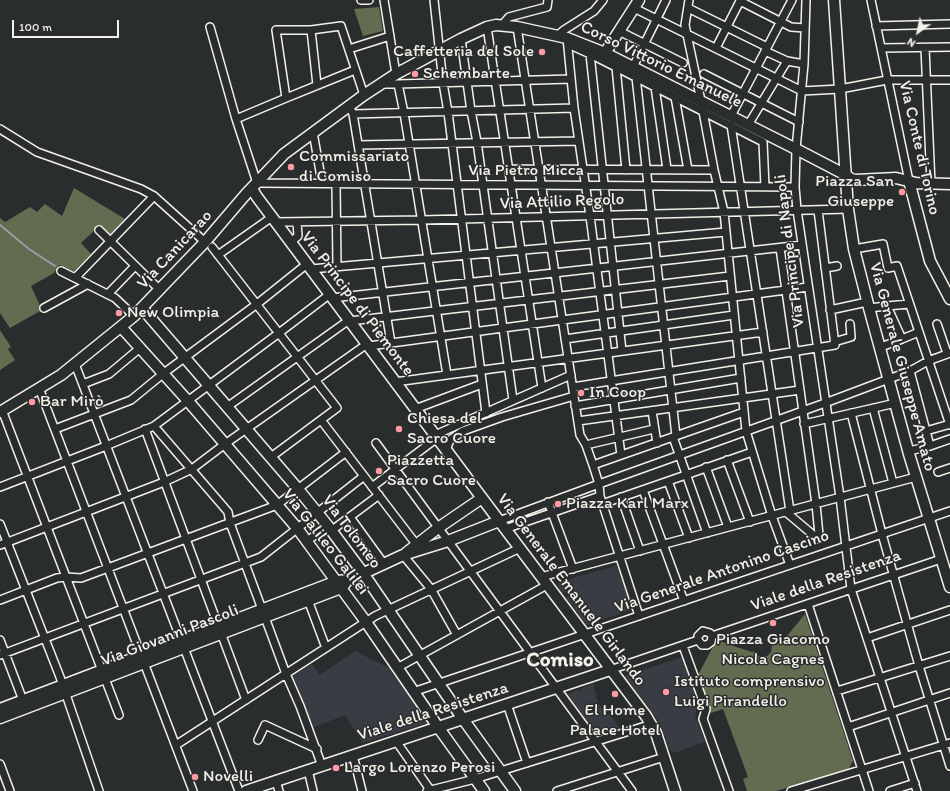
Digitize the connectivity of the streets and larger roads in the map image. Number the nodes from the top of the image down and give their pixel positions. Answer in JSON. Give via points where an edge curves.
{"nodes":[{"id":1,"x":361,"y":0,"type":"edge"},
{"id":2,"x":369,"y":0,"type":"edge"},
{"id":3,"x":384,"y":0,"type":"edge"},
{"id":4,"x":434,"y":0,"type":"edge"},
{"id":5,"x":548,"y":0,"type":"edge"},
{"id":6,"x":603,"y":0,"type":"edge"},
{"id":7,"x":666,"y":0,"type":"edge"},
{"id":8,"x":792,"y":0,"type":"edge"},
{"id":9,"x":806,"y":0,"type":"edge"},
{"id":10,"x":834,"y":0,"type":"edge"},
{"id":11,"x":871,"y":0,"type":"edge"},
{"id":12,"x":740,"y":1,"type":"edge"},
{"id":13,"x":637,"y":4,"type":"edge"},
{"id":14,"x":688,"y":4,"type":"edge"},
{"id":15,"x":656,"y":19,"type":"junction"},
{"id":16,"x":780,"y":21,"type":"junction"},
{"id":17,"x":950,"y":24,"type":"edge"},
{"id":18,"x":502,"y":25,"type":"junction"},
{"id":19,"x":727,"y":26,"type":"junction"},
{"id":20,"x":876,"y":26,"type":"junction"},
{"id":21,"x":210,"y":27,"type":"dead end"},
{"id":22,"x":487,"y":27,"type":"junction"},
{"id":23,"x":517,"y":27,"type":"junction"},
{"id":24,"x":805,"y":28,"type":"junction"},
{"id":25,"x":311,"y":30,"type":"junction"},
{"id":26,"x":619,"y":31,"type":"junction"},
{"id":27,"x":687,"y":34,"type":"junction"},
{"id":28,"x":390,"y":36,"type":"junction"},
{"id":29,"x":557,"y":36,"type":"junction"},
{"id":30,"x":461,"y":39,"type":"junction"},
{"id":31,"x":568,"y":41,"type":"junction"},
{"id":32,"x":644,"y":44,"type":"junction"},
{"id":33,"x":950,"y":47,"type":"edge"},
{"id":34,"x":716,"y":48,"type":"junction"},
{"id":35,"x":881,"y":48,"type":"junction"},
{"id":36,"x":925,"y":48,"type":"junction"},
{"id":37,"x":349,"y":49,"type":"junction"},
{"id":38,"x":766,"y":49,"type":"junction"},
{"id":39,"x":439,"y":51,"type":"junction"},
{"id":40,"x":605,"y":53,"type":"junction"},
{"id":41,"x":590,"y":54,"type":"junction"},
{"id":42,"x":787,"y":61,"type":"junction"},
{"id":43,"x":683,"y":63,"type":"dead end"},
{"id":44,"x":804,"y":64,"type":"junction"},
{"id":45,"x":616,"y":67,"type":"junction"},
{"id":46,"x":633,"y":67,"type":"junction"},
{"id":47,"x":756,"y":68,"type":"junction"},
{"id":48,"x":355,"y":70,"type":"junction"},
{"id":49,"x":396,"y":74,"type":"junction"},
{"id":50,"x":704,"y":74,"type":"dead end"},
{"id":51,"x":636,"y":77,"type":"junction"},
{"id":52,"x":571,"y":79,"type":"junction"},
{"id":53,"x":776,"y":79,"type":"junction"},
{"id":54,"x":495,"y":80,"type":"junction"},
{"id":55,"x":525,"y":80,"type":"junction"},
{"id":56,"x":887,"y":80,"type":"junction"},
{"id":57,"x":927,"y":80,"type":"junction"},
{"id":58,"x":950,"y":80,"type":"edge"},
{"id":59,"x":467,"y":81,"type":"junction"},
{"id":60,"x":443,"y":83,"type":"junction"},
{"id":61,"x":380,"y":84,"type":"junction"},
{"id":62,"x":398,"y":84,"type":"junction"},
{"id":63,"x":318,"y":85,"type":"junction"},
{"id":64,"x":655,"y":87,"type":"junction"},
{"id":65,"x":840,"y":89,"type":"junction"},
{"id":66,"x":802,"y":91,"type":"junction"},
{"id":67,"x":743,"y":93,"type":"junction"},
{"id":68,"x":364,"y":95,"type":"junction"},
{"id":69,"x":700,"y":96,"type":"dead end"},
{"id":70,"x":675,"y":97,"type":"junction"},
{"id":71,"x":286,"y":98,"type":"junction"},
{"id":72,"x":761,"y":103,"type":"junction"},
{"id":73,"x":574,"y":108,"type":"junction"},
{"id":74,"x":702,"y":108,"type":"junction"},
{"id":75,"x":351,"y":110,"type":"junction"},
{"id":76,"x":500,"y":110,"type":"junction"},
{"id":77,"x":530,"y":110,"type":"junction"},
{"id":78,"x":471,"y":111,"type":"junction"},
{"id":79,"x":448,"y":112,"type":"junction"},
{"id":80,"x":404,"y":113,"type":"junction"},
{"id":81,"x":236,"y":120,"type":"junction"},
{"id":82,"x":731,"y":121,"type":"junction"},
{"id":83,"x":799,"y":122,"type":"junction"},
{"id":84,"x":748,"y":125,"type":"junction"},
{"id":85,"x":0,"y":129,"type":"edge"},
{"id":86,"x":313,"y":132,"type":"junction"},
{"id":87,"x":535,"y":141,"type":"junction"},
{"id":88,"x":579,"y":141,"type":"junction"},
{"id":89,"x":477,"y":142,"type":"junction"},
{"id":90,"x":504,"y":142,"type":"junction"},
{"id":91,"x":452,"y":143,"type":"junction"},
{"id":92,"x":358,"y":144,"type":"junction"},
{"id":93,"x":409,"y":144,"type":"junction"},
{"id":94,"x":796,"y":149,"type":"junction"},
{"id":95,"x":508,"y":169,"type":"junction"},
{"id":96,"x":539,"y":169,"type":"junction"},
{"id":97,"x":583,"y":170,"type":"junction"},
{"id":98,"x":603,"y":170,"type":"junction"},
{"id":99,"x":626,"y":170,"type":"junction"},
{"id":100,"x":646,"y":170,"type":"junction"},
{"id":101,"x":667,"y":170,"type":"junction"},
{"id":102,"x":688,"y":170,"type":"junction"},
{"id":103,"x":714,"y":170,"type":"junction"},
{"id":104,"x":846,"y":175,"type":"junction"},
{"id":105,"x":909,"y":181,"type":"junction"},
{"id":106,"x":322,"y":184,"type":"junction"},
{"id":107,"x":336,"y":184,"type":"junction"},
{"id":108,"x":931,"y":184,"type":"junction"},
{"id":109,"x":950,"y":184,"type":"edge"},
{"id":110,"x":365,"y":185,"type":"junction"},
{"id":111,"x":416,"y":185,"type":"junction"},
{"id":112,"x":457,"y":185,"type":"junction"},
{"id":113,"x":483,"y":185,"type":"junction"},
{"id":114,"x":511,"y":185,"type":"junction"},
{"id":115,"x":255,"y":186,"type":"junction"},
{"id":116,"x":542,"y":186,"type":"junction"},
{"id":117,"x":585,"y":186,"type":"junction"},
{"id":118,"x":605,"y":186,"type":"junction"},
{"id":119,"x":648,"y":186,"type":"junction"},
{"id":120,"x":718,"y":187,"type":"junction"},
{"id":121,"x":741,"y":187,"type":"junction"},
{"id":122,"x":765,"y":187,"type":"junction"},
{"id":123,"x":794,"y":187,"type":"junction"},
{"id":124,"x":154,"y":196,"type":"junction"},
{"id":125,"x":848,"y":209,"type":"junction"},
{"id":126,"x":797,"y":210,"type":"junction"},
{"id":127,"x":818,"y":210,"type":"junction"},
{"id":128,"x":724,"y":212,"type":"junction"},
{"id":129,"x":744,"y":212,"type":"junction"},
{"id":130,"x":651,"y":214,"type":"junction"},
{"id":131,"x":608,"y":215,"type":"junction"},
{"id":132,"x":590,"y":216,"type":"junction"},
{"id":133,"x":546,"y":217,"type":"junction"},
{"id":134,"x":516,"y":218,"type":"junction"},
{"id":135,"x":274,"y":219,"type":"junction"},
{"id":136,"x":462,"y":219,"type":"junction"},
{"id":137,"x":488,"y":219,"type":"junction"},
{"id":138,"x":422,"y":220,"type":"junction"},
{"id":139,"x":370,"y":221,"type":"junction"},
{"id":140,"x":297,"y":222,"type":"junction"},
{"id":141,"x":337,"y":222,"type":"junction"},
{"id":142,"x":99,"y":230,"type":"dead end"},
{"id":143,"x":726,"y":232,"type":"junction"},
{"id":144,"x":654,"y":239,"type":"junction"},
{"id":145,"x":111,"y":242,"type":"junction"},
{"id":146,"x":291,"y":242,"type":"junction"},
{"id":147,"x":611,"y":242,"type":"junction"},
{"id":148,"x":594,"y":244,"type":"junction"},
{"id":149,"x":208,"y":245,"type":"junction"},
{"id":150,"x":802,"y":245,"type":"junction"},
{"id":151,"x":551,"y":248,"type":"junction"},
{"id":152,"x":780,"y":248,"type":"junction"},
{"id":153,"x":854,"y":249,"type":"junction"},
{"id":154,"x":521,"y":250,"type":"junction"},
{"id":155,"x":750,"y":251,"type":"junction"},
{"id":156,"x":492,"y":253,"type":"junction"},
{"id":157,"x":728,"y":253,"type":"junction"},
{"id":158,"x":218,"y":255,"type":"junction"},
{"id":159,"x":466,"y":255,"type":"junction"},
{"id":160,"x":428,"y":258,"type":"junction"},
{"id":161,"x":656,"y":261,"type":"junction"},
{"id":162,"x":378,"y":263,"type":"junction"},
{"id":163,"x":136,"y":266,"type":"junction"},
{"id":164,"x":309,"y":266,"type":"junction"},
{"id":165,"x":337,"y":266,"type":"junction"},
{"id":166,"x":613,"y":266,"type":"junction"},
{"id":167,"x":837,"y":266,"type":"dead end"},
{"id":168,"x":597,"y":268,"type":"junction"},
{"id":169,"x":825,"y":268,"type":"junction"},
{"id":170,"x":61,"y":271,"type":"dead end"},
{"id":171,"x":555,"y":273,"type":"junction"},
{"id":172,"x":525,"y":276,"type":"junction"},
{"id":173,"x":730,"y":276,"type":"junction"},
{"id":174,"x":75,"y":278,"type":"junction"},
{"id":175,"x":496,"y":279,"type":"junction"},
{"id":176,"x":469,"y":282,"type":"junction"},
{"id":177,"x":88,"y":284,"type":"junction"},
{"id":178,"x":659,"y":285,"type":"junction"},
{"id":179,"x":433,"y":286,"type":"junction"},
{"id":180,"x":808,"y":287,"type":"junction"},
{"id":181,"x":160,"y":290,"type":"junction"},
{"id":182,"x":616,"y":290,"type":"junction"},
{"id":183,"x":786,"y":290,"type":"junction"},
{"id":184,"x":383,"y":292,"type":"junction"},
{"id":185,"x":600,"y":292,"type":"junction"},
{"id":186,"x":108,"y":294,"type":"junction"},
{"id":187,"x":757,"y":294,"type":"junction"},
{"id":188,"x":331,"y":296,"type":"junction"},
{"id":189,"x":559,"y":297,"type":"junction"},
{"id":190,"x":733,"y":297,"type":"junction"},
{"id":191,"x":950,"y":299,"type":"edge"},
{"id":192,"x":528,"y":300,"type":"junction"},
{"id":193,"x":257,"y":304,"type":"junction"},
{"id":194,"x":500,"y":304,"type":"junction"},
{"id":195,"x":909,"y":304,"type":"junction"},
{"id":196,"x":868,"y":305,"type":"junction"},
{"id":197,"x":887,"y":306,"type":"junction"},
{"id":198,"x":472,"y":307,"type":"junction"},
{"id":199,"x":662,"y":307,"type":"junction"},
{"id":200,"x":44,"y":308,"type":"dead end"},
{"id":201,"x":142,"y":308,"type":"junction"},
{"id":202,"x":830,"y":310,"type":"junction"},
{"id":203,"x":437,"y":311,"type":"junction"},
{"id":204,"x":618,"y":313,"type":"junction"},
{"id":205,"x":603,"y":315,"type":"junction"},
{"id":206,"x":734,"y":315,"type":"junction"},
{"id":207,"x":134,"y":316,"type":"junction"},
{"id":208,"x":387,"y":317,"type":"junction"},
{"id":209,"x":350,"y":320,"type":"junction"},
{"id":210,"x":562,"y":320,"type":"junction"},
{"id":211,"x":532,"y":324,"type":"junction"},
{"id":212,"x":850,"y":324,"type":"dead end"},
{"id":213,"x":937,"y":324,"type":"dead end"},
{"id":214,"x":664,"y":325,"type":"junction"},
{"id":215,"x":121,"y":327,"type":"junction"},
{"id":216,"x":503,"y":328,"type":"junction"},
{"id":217,"x":620,"y":331,"type":"junction"},
{"id":218,"x":476,"y":332,"type":"junction"},
{"id":219,"x":763,"y":332,"type":"junction"},
{"id":220,"x":919,"y":332,"type":"junction"},
{"id":221,"x":279,"y":333,"type":"junction"},
{"id":222,"x":606,"y":333,"type":"junction"},
{"id":223,"x":736,"y":335,"type":"junction"},
{"id":224,"x":441,"y":337,"type":"junction"},
{"id":225,"x":565,"y":339,"type":"junction"},
{"id":226,"x":902,"y":339,"type":"junction"},
{"id":227,"x":834,"y":342,"type":"junction"},
{"id":228,"x":391,"y":343,"type":"junction"},
{"id":229,"x":368,"y":345,"type":"junction"},
{"id":230,"x":666,"y":345,"type":"junction"},
{"id":231,"x":140,"y":348,"type":"junction"},
{"id":232,"x":881,"y":348,"type":"junction"},
{"id":233,"x":817,"y":349,"type":"junction"},
{"id":234,"x":622,"y":351,"type":"junction"},
{"id":235,"x":608,"y":353,"type":"junction"},
{"id":236,"x":794,"y":353,"type":"junction"},
{"id":237,"x":949,"y":353,"type":"edge"},
{"id":238,"x":297,"y":357,"type":"junction"},
{"id":239,"x":766,"y":357,"type":"junction"},
{"id":240,"x":186,"y":358,"type":"junction"},
{"id":241,"x":568,"y":358,"type":"junction"},
{"id":242,"x":739,"y":361,"type":"junction"},
{"id":243,"x":928,"y":361,"type":"junction"},
{"id":244,"x":538,"y":362,"type":"junction"},
{"id":245,"x":75,"y":364,"type":"junction"},
{"id":246,"x":508,"y":366,"type":"junction"},
{"id":247,"x":480,"y":370,"type":"junction"},
{"id":248,"x":910,"y":371,"type":"junction"},
{"id":249,"x":669,"y":372,"type":"junction"},
{"id":250,"x":164,"y":374,"type":"junction"},
{"id":251,"x":447,"y":375,"type":"junction"},
{"id":252,"x":571,"y":375,"type":"junction"},
{"id":253,"x":741,"y":378,"type":"junction"},
{"id":254,"x":889,"y":379,"type":"junction"},
{"id":255,"x":316,"y":380,"type":"junction"},
{"id":256,"x":612,"y":381,"type":"junction"},
{"id":257,"x":396,"y":382,"type":"junction"},
{"id":258,"x":82,"y":384,"type":"junction"},
{"id":259,"x":482,"y":384,"type":"junction"},
{"id":260,"x":209,"y":386,"type":"junction"},
{"id":261,"x":541,"y":386,"type":"junction"},
{"id":262,"x":573,"y":387,"type":"junction"},
{"id":263,"x":39,"y":388,"type":"junction"},
{"id":264,"x":671,"y":389,"type":"junction"},
{"id":265,"x":800,"y":390,"type":"junction"},
{"id":266,"x":772,"y":394,"type":"junction"},
{"id":267,"x":574,"y":396,"type":"junction"},
{"id":268,"x":512,"y":398,"type":"junction"},
{"id":269,"x":743,"y":398,"type":"junction"},
{"id":270,"x":614,"y":399,"type":"junction"},
{"id":271,"x":188,"y":400,"type":"junction"},
{"id":272,"x":896,"y":402,"type":"junction"},
{"id":273,"x":826,"y":403,"type":"junction"},
{"id":274,"x":575,"y":406,"type":"junction"},
{"id":275,"x":227,"y":407,"type":"junction"},
{"id":276,"x":673,"y":408,"type":"junction"},
{"id":277,"x":873,"y":408,"type":"junction"},
{"id":278,"x":415,"y":409,"type":"junction"},
{"id":279,"x":485,"y":410,"type":"junction"},
{"id":280,"x":1,"y":411,"type":"edge"},
{"id":281,"x":652,"y":411,"type":"junction"},
{"id":282,"x":802,"y":411,"type":"junction"},
{"id":283,"x":744,"y":412,"type":"junction"},
{"id":284,"x":94,"y":413,"type":"junction"},
{"id":285,"x":851,"y":413,"type":"junction"},
{"id":286,"x":616,"y":416,"type":"junction"},
{"id":287,"x":828,"y":419,"type":"junction"},
{"id":288,"x":321,"y":420,"type":"junction"},
{"id":289,"x":776,"y":420,"type":"junction"},
{"id":290,"x":578,"y":421,"type":"junction"},
{"id":291,"x":949,"y":423,"type":"edge"},
{"id":292,"x":804,"y":424,"type":"junction"},
{"id":293,"x":154,"y":426,"type":"junction"},
{"id":294,"x":55,"y":429,"type":"junction"},
{"id":295,"x":145,"y":429,"type":"junction"},
{"id":296,"x":246,"y":429,"type":"junction"},
{"id":297,"x":654,"y":429,"type":"junction"},
{"id":298,"x":746,"y":431,"type":"junction"},
{"id":299,"x":926,"y":431,"type":"junction"},
{"id":300,"x":674,"y":436,"type":"junction"},
{"id":301,"x":436,"y":437,"type":"junction"},
{"id":302,"x":619,"y":438,"type":"junction"},
{"id":303,"x":950,"y":439,"type":"edge"},
{"id":304,"x":376,"y":443,"type":"dead end"},
{"id":305,"x":657,"y":443,"type":"junction"},
{"id":306,"x":224,"y":444,"type":"junction"},
{"id":307,"x":106,"y":446,"type":"junction"},
{"id":308,"x":586,"y":446,"type":"junction"},
{"id":309,"x":930,"y":446,"type":"junction"},
{"id":310,"x":446,"y":450,"type":"junction"},
{"id":311,"x":909,"y":451,"type":"junction"},
{"id":312,"x":346,"y":452,"type":"junction"},
{"id":313,"x":752,"y":452,"type":"junction"},
{"id":314,"x":622,"y":455,"type":"junction"},
{"id":315,"x":679,"y":455,"type":"junction"},
{"id":316,"x":271,"y":457,"type":"junction"},
{"id":317,"x":727,"y":460,"type":"junction"},
{"id":318,"x":66,"y":461,"type":"junction"},
{"id":319,"x":593,"y":465,"type":"junction"},
{"id":320,"x":706,"y":468,"type":"junction"},
{"id":321,"x":950,"y":468,"type":"edge"},
{"id":322,"x":192,"y":469,"type":"junction"},
{"id":323,"x":396,"y":469,"type":"junction"},
{"id":324,"x":938,"y":472,"type":"dead end"},
{"id":325,"x":686,"y":475,"type":"junction"},
{"id":326,"x":28,"y":476,"type":"junction"},
{"id":327,"x":364,"y":476,"type":"junction"},
{"id":328,"x":916,"y":477,"type":"junction"},
{"id":329,"x":668,"y":481,"type":"junction"},
{"id":330,"x":164,"y":482,"type":"junction"},
{"id":331,"x":893,"y":483,"type":"junction"},
{"id":332,"x":599,"y":484,"type":"junction"},
{"id":333,"x":0,"y":487,"type":"edge"},
{"id":334,"x":372,"y":487,"type":"junction"},
{"id":335,"x":298,"y":489,"type":"junction"},
{"id":336,"x":643,"y":490,"type":"junction"},
{"id":337,"x":870,"y":490,"type":"junction"},
{"id":338,"x":379,"y":495,"type":"junction"},
{"id":339,"x":126,"y":496,"type":"junction"},
{"id":340,"x":600,"y":496,"type":"junction"},
{"id":341,"x":621,"y":497,"type":"junction"},
{"id":342,"x":840,"y":497,"type":"junction"},
{"id":343,"x":482,"y":498,"type":"junction"},
{"id":344,"x":548,"y":502,"type":"junction"},
{"id":345,"x":602,"y":504,"type":"junction"},
{"id":346,"x":816,"y":504,"type":"junction"},
{"id":347,"x":277,"y":505,"type":"junction"},
{"id":348,"x":86,"y":511,"type":"junction"},
{"id":349,"x":950,"y":511,"type":"edge"},
{"id":350,"x":788,"y":512,"type":"junction"},
{"id":351,"x":317,"y":513,"type":"junction"},
{"id":352,"x":553,"y":515,"type":"junction"},
{"id":353,"x":350,"y":516,"type":"junction"},
{"id":354,"x":772,"y":516,"type":"junction"},
{"id":355,"x":929,"y":518,"type":"junction"},
{"id":356,"x":750,"y":522,"type":"junction"},
{"id":357,"x":230,"y":523,"type":"junction"},
{"id":358,"x":0,"y":524,"type":"edge"},
{"id":359,"x":502,"y":525,"type":"junction"},
{"id":360,"x":47,"y":526,"type":"junction"},
{"id":361,"x":297,"y":528,"type":"junction"},
{"id":362,"x":330,"y":528,"type":"junction"},
{"id":363,"x":438,"y":528,"type":"junction"},
{"id":364,"x":728,"y":528,"type":"junction"},
{"id":365,"x":707,"y":533,"type":"junction"},
{"id":366,"x":882,"y":534,"type":"junction"},
{"id":367,"x":689,"y":538,"type":"junction"},
{"id":368,"x":186,"y":539,"type":"junction"},
{"id":369,"x":307,"y":541,"type":"junction"},
{"id":370,"x":448,"y":541,"type":"junction"},
{"id":371,"x":4,"y":543,"type":"edge"},
{"id":372,"x":423,"y":544,"type":"junction"},
{"id":373,"x":663,"y":545,"type":"junction"},
{"id":374,"x":846,"y":546,"type":"junction"},
{"id":375,"x":520,"y":548,"type":"junction"},
{"id":376,"x":640,"y":551,"type":"junction"},
{"id":377,"x":148,"y":553,"type":"junction"},
{"id":378,"x":403,"y":555,"type":"junction"},
{"id":379,"x":620,"y":557,"type":"junction"},
{"id":380,"x":946,"y":557,"type":"edge"},
{"id":381,"x":245,"y":563,"type":"junction"},
{"id":382,"x":384,"y":564,"type":"junction"},
{"id":383,"x":790,"y":565,"type":"junction"},
{"id":384,"x":108,"y":568,"type":"junction"},
{"id":385,"x":573,"y":569,"type":"junction"},
{"id":386,"x":470,"y":571,"type":"junction"},
{"id":387,"x":363,"y":573,"type":"junction"},
{"id":388,"x":894,"y":574,"type":"junction"},
{"id":389,"x":66,"y":577,"type":"junction"},
{"id":390,"x":201,"y":579,"type":"junction"},
{"id":391,"x":544,"y":581,"type":"junction"},
{"id":392,"x":339,"y":584,"type":"junction"},
{"id":393,"x":950,"y":587,"type":"edge"},
{"id":394,"x":431,"y":589,"type":"junction"},
{"id":395,"x":851,"y":589,"type":"junction"},
{"id":396,"x":26,"y":590,"type":"junction"},
{"id":397,"x":163,"y":594,"type":"junction"},
{"id":398,"x":0,"y":600,"type":"edge"},
{"id":399,"x":308,"y":600,"type":"junction"},
{"id":400,"x":684,"y":601,"type":"junction"},
{"id":401,"x":808,"y":604,"type":"junction"},
{"id":402,"x":124,"y":608,"type":"junction"},
{"id":403,"x":388,"y":609,"type":"junction"},
{"id":404,"x":950,"y":610,"type":"edge"},
{"id":405,"x":500,"y":611,"type":"junction"},
{"id":406,"x":263,"y":613,"type":"junction"},
{"id":407,"x":639,"y":616,"type":"junction"},
{"id":408,"x":366,"y":622,"type":"junction"},
{"id":409,"x":84,"y":623,"type":"junction"},
{"id":410,"x":907,"y":624,"type":"junction"},
{"id":411,"x":220,"y":630,"type":"junction"},
{"id":412,"x":584,"y":634,"type":"junction"},
{"id":413,"x":457,"y":635,"type":"junction"},
{"id":414,"x":712,"y":636,"type":"junction"},
{"id":415,"x":45,"y":638,"type":"junction"},
{"id":416,"x":867,"y":638,"type":"junction"},
{"id":417,"x":0,"y":640,"type":"edge"},
{"id":418,"x":698,"y":640,"type":"junction"},
{"id":419,"x":183,"y":644,"type":"junction"},
{"id":420,"x":683,"y":646,"type":"junction"},
{"id":421,"x":326,"y":648,"type":"junction"},
{"id":422,"x":530,"y":653,"type":"junction"},
{"id":423,"x":2,"y":654,"type":"edge"},
{"id":424,"x":420,"y":656,"type":"junction"},
{"id":425,"x":950,"y":656,"type":"edge"},
{"id":426,"x":143,"y":659,"type":"junction"},
{"id":427,"x":919,"y":666,"type":"junction"},
{"id":428,"x":397,"y":668,"type":"junction"},
{"id":429,"x":610,"y":670,"type":"junction"},
{"id":430,"x":103,"y":674,"type":"junction"},
{"id":431,"x":286,"y":674,"type":"junction"},
{"id":432,"x":880,"y":677,"type":"junction"},
{"id":433,"x":439,"y":684,"type":"junction"},
{"id":434,"x":556,"y":688,"type":"junction"},
{"id":435,"x":64,"y":689,"type":"junction"},
{"id":436,"x":836,"y":691,"type":"junction"},
{"id":437,"x":413,"y":692,"type":"junction"},
{"id":438,"x":950,"y":693,"type":"edge"},
{"id":439,"x":246,"y":700,"type":"junction"},
{"id":440,"x":930,"y":700,"type":"junction"},
{"id":441,"x":24,"y":704,"type":"junction"},
{"id":442,"x":507,"y":704,"type":"junction"},
{"id":443,"x":0,"y":709,"type":"edge"},
{"id":444,"x":892,"y":712,"type":"junction"},
{"id":445,"x":119,"y":715,"type":"dead end"},
{"id":446,"x":0,"y":718,"type":"edge"},
{"id":447,"x":463,"y":719,"type":"junction"},
{"id":448,"x":212,"y":721,"type":"junction"},
{"id":449,"x":652,"y":724,"type":"junction"},
{"id":450,"x":438,"y":727,"type":"junction"},
{"id":451,"x":848,"y":727,"type":"junction"},
{"id":452,"x":258,"y":740,"type":"dead end"},
{"id":453,"x":396,"y":741,"type":"junction"},
{"id":454,"x":595,"y":742,"type":"junction"},
{"id":455,"x":947,"y":744,"type":"edge"},
{"id":456,"x":176,"y":745,"type":"junction"},
{"id":457,"x":317,"y":749,"type":"junction"},
{"id":458,"x":353,"y":756,"type":"junction"},
{"id":459,"x":906,"y":756,"type":"junction"},
{"id":460,"x":664,"y":757,"type":"junction"},
{"id":461,"x":526,"y":763,"type":"junction"},
{"id":462,"x":0,"y":764,"type":"edge"},
{"id":463,"x":322,"y":766,"type":"junction"},
{"id":464,"x":950,"y":766,"type":"edge"},
{"id":465,"x":308,"y":770,"type":"junction"},
{"id":466,"x":862,"y":770,"type":"junction"},
{"id":467,"x":501,"y":771,"type":"junction"},
{"id":468,"x":618,"y":772,"type":"junction"},
{"id":469,"x":475,"y":779,"type":"junction"},
{"id":470,"x":915,"y":783,"type":"junction"},
{"id":471,"x":278,"y":786,"type":"edge"},
{"id":472,"x":10,"y":791,"type":"edge"},
{"id":473,"x":99,"y":791,"type":"edge"},
{"id":474,"x":193,"y":791,"type":"edge"},
{"id":475,"x":240,"y":791,"type":"edge"},
{"id":476,"x":246,"y":791,"type":"edge"},
{"id":477,"x":313,"y":791,"type":"edge"},
{"id":478,"x":362,"y":791,"type":"edge"},
{"id":479,"x":430,"y":791,"type":"edge"},
{"id":480,"x":484,"y":791,"type":"edge"},
{"id":481,"x":515,"y":791,"type":"edge"},
{"id":482,"x":557,"y":791,"type":"edge"},
{"id":483,"x":632,"y":791,"type":"edge"},
{"id":484,"x":675,"y":791,"type":"edge"},
{"id":485,"x":729,"y":791,"type":"edge"},
{"id":486,"x":791,"y":791,"type":"edge"},
{"id":487,"x":869,"y":791,"type":"edge"},
{"id":488,"x":890,"y":791,"type":"edge"},
{"id":489,"x":917,"y":791,"type":"edge"}],
"edges":[{"from":1,"to":2,"type":"street"},
{"from":3,"to":28,"type":"street"},
{"from":4,"to":39,"type":"street"},
{"from":5,"to":18,"type":"street","via":[[547,7],[508,16]]},
{"from":6,"to":29,"type":"street","via":[[594,11]]},
{"from":7,"to":15,"type":"street"},
{"from":8,"to":16,"type":"street"},
{"from":9,"to":24,"type":"street","name":"Via Principe di Napoli"},
{"from":10,"to":65,"type":"street","name":"Via Generale Giuseppe Amato"},
{"from":11,"to":20,"type":"street","name":"Via Conte di Torino"},
{"from":12,"to":16,"type":"street"},
{"from":12,"to":19,"type":"street"},
{"from":13,"to":15,"type":"street"},
{"from":13,"to":26,"type":"street"},
{"from":14,"to":19,"type":"street"},
{"from":14,"to":27,"type":"street","via":[[685,25]]},
{"from":15,"to":27,"type":"street"},
{"from":15,"to":32,"type":"street"},
{"from":16,"to":24,"type":"street"},
{"from":16,"to":38,"type":"street"},
{"from":17,"to":20,"type":"street"},
{"from":18,"to":22,"type":"street","name":"Corso Vittorio Emanuele"},
{"from":18,"to":23,"type":"street","name":"Corso Vittorio Emanuele"},
{"from":19,"to":34,"type":"street"},
{"from":19,"to":38,"type":"street"},
{"from":20,"to":35,"type":"street","name":"Via Conte di Torino"},
{"from":21,"to":81,"type":"street"},
{"from":22,"to":30,"type":"street","name":"Corso Vittorio Emanuele"},
{"from":22,"to":54,"type":"street"},
{"from":23,"to":29,"type":"street","name":"Corso Vittorio Emanuele"},
{"from":23,"to":55,"type":"street"},
{"from":24,"to":44,"type":"street","name":"Via Principe di Napoli"},
{"from":25,"to":37,"type":"street","via":[[341,26]]},
{"from":25,"to":63,"type":"street"},
{"from":25,"to":71,"type":"street","via":[[276,30]]},
{"from":26,"to":32,"type":"street"},
{"from":26,"to":40,"type":"street"},
{"from":27,"to":34,"type":"street"},
{"from":27,"to":69,"type":"street"},
{"from":28,"to":37,"type":"street"},
{"from":28,"to":49,"type":"street"},
{"from":29,"to":31,"type":"street","name":"Corso Vittorio Emanuele"},
{"from":30,"to":39,"type":"street","name":"Corso Vittorio Emanuele"},
{"from":30,"to":59,"type":"street"},
{"from":31,"to":40,"type":"street","name":"Corso Vittorio Emanuele"},
{"from":31,"to":41,"type":"street"},
{"from":31,"to":52,"type":"street"},
{"from":32,"to":43,"type":"street"},
{"from":32,"to":46,"type":"street"},
{"from":33,"to":36,"type":"street"},
{"from":34,"to":47,"type":"street"},
{"from":35,"to":36,"type":"street"},
{"from":35,"to":56,"type":"street","name":"Via Conte di Torino"},
{"from":36,"to":57,"type":"street"},
{"from":37,"to":48,"type":"street"},
{"from":38,"to":42,"type":"street"},
{"from":38,"to":47,"type":"street"},
{"from":39,"to":49,"type":"street","name":"Corso Vittorio Emanuele"},
{"from":39,"to":60,"type":"street"},
{"from":40,"to":46,"type":"street","name":"Corso Vittorio Emanuele"},
{"from":41,"to":45,"type":"street"},
{"from":41,"to":98,"type":"street"},
{"from":42,"to":44,"type":"street"},
{"from":42,"to":53,"type":"street"},
{"from":44,"to":66,"type":"street","name":"Via Principe di Napoli"},
{"from":45,"to":51,"type":"street"},
{"from":45,"to":99,"type":"street"},
{"from":46,"to":82,"type":"street","name":"Corso Vittorio Emanuele"},
{"from":47,"to":53,"type":"street"},
{"from":47,"to":67,"type":"street"},
{"from":48,"to":63,"type":"street"},
{"from":48,"to":68,"type":"street"},
{"from":49,"to":61,"type":"street","name":"Corso Vittorio Emanuele"},
{"from":50,"to":67,"type":"street"},
{"from":51,"to":64,"type":"street"},
{"from":51,"to":100,"type":"street"},
{"from":52,"to":55,"type":"street"},
{"from":52,"to":73,"type":"street"},
{"from":53,"to":66,"type":"street"},
{"from":53,"to":72,"type":"street"},
{"from":54,"to":55,"type":"street"},
{"from":54,"to":59,"type":"street"},
{"from":54,"to":76,"type":"street"},
{"from":55,"to":77,"type":"street"},
{"from":56,"to":57,"type":"street"},
{"from":56,"to":65,"type":"street"},
{"from":56,"to":105,"type":"street","name":"Via Conte di Torino"},
{"from":57,"to":58,"type":"street"},
{"from":57,"to":108,"type":"street"},
{"from":59,"to":60,"type":"street"},
{"from":59,"to":78,"type":"street"},
{"from":60,"to":62,"type":"street"},
{"from":60,"to":79,"type":"street"},
{"from":61,"to":62,"type":"street"},
{"from":61,"to":68,"type":"street","name":"Corso Vittorio Emanuele"},
{"from":62,"to":80,"type":"street"},
{"from":63,"to":71,"type":"street"},
{"from":64,"to":70,"type":"street"},
{"from":64,"to":101,"type":"street"},
{"from":65,"to":66,"type":"street"},
{"from":65,"to":104,"type":"street","name":"Via Generale Giuseppe Amato"},
{"from":66,"to":83,"type":"street","name":"Via Principe di Napoli"},
{"from":67,"to":72,"type":"street"},
{"from":67,"to":82,"type":"street"},
{"from":68,"to":75,"type":"street","name":"Corso Vittorio Emanuele"},
{"from":70,"to":74,"type":"street"},
{"from":70,"to":102,"type":"street"},
{"from":71,"to":81,"type":"street"},
{"from":72,"to":83,"type":"street"},
{"from":72,"to":84,"type":"street"},
{"from":73,"to":77,"type":"street"},
{"from":73,"to":88,"type":"street"},
{"from":74,"to":82,"type":"street"},
{"from":74,"to":103,"type":"street"},
{"from":75,"to":80,"type":"street"},
{"from":75,"to":86,"type":"street","name":"Corso Vittorio Emanuele"},
{"from":75,"to":92,"type":"street"},
{"from":76,"to":77,"type":"street"},
{"from":76,"to":78,"type":"street"},
{"from":76,"to":90,"type":"street"},
{"from":77,"to":87,"type":"street"},
{"from":78,"to":79,"type":"street"},
{"from":78,"to":89,"type":"street"},
{"from":79,"to":80,"type":"street"},
{"from":79,"to":91,"type":"street"},
{"from":80,"to":93,"type":"street"},
{"from":81,"to":115,"type":"street"},
{"from":82,"to":84,"type":"street","name":"Corso Vittorio Emanuele"},
{"from":82,"to":121,"type":"street"},
{"from":82,"to":122,"type":"street","via":[[763,142]]},
{"from":83,"to":94,"type":"street","name":"Via Principe di Napoli"},
{"from":84,"to":94,"type":"street","name":"Corso Vittorio Emanuele"},
{"from":85,"to":124,"type":"street","via":[[37,152]]},
{"from":86,"to":106,"type":"street"},
{"from":86,"to":115,"type":"street","name":"Corso Vittorio Emanuele","via":[[284,154]]},
{"from":87,"to":88,"type":"street"},
{"from":87,"to":90,"type":"street"},
{"from":87,"to":96,"type":"street"},
{"from":88,"to":97,"type":"street"},
{"from":89,"to":90,"type":"street"},
{"from":89,"to":91,"type":"street"},
{"from":89,"to":113,"type":"street"},
{"from":90,"to":95,"type":"street"},
{"from":91,"to":93,"type":"street"},
{"from":91,"to":112,"type":"street"},
{"from":92,"to":93,"type":"street"},
{"from":92,"to":110,"type":"street"},
{"from":93,"to":111,"type":"street"},
{"from":94,"to":104,"type":"street","name":"Corso Vittorio Emanuele"},
{"from":94,"to":123,"type":"street","name":"Via Principe di Napoli"},
{"from":95,"to":96,"type":"street"},
{"from":95,"to":114,"type":"street"},
{"from":96,"to":97,"type":"street"},
{"from":96,"to":116,"type":"street"},
{"from":97,"to":98,"type":"street"},
{"from":97,"to":117,"type":"street"},
{"from":98,"to":99,"type":"street"},
{"from":98,"to":118,"type":"street"},
{"from":99,"to":100,"type":"street"},
{"from":100,"to":101,"type":"street"},
{"from":100,"to":119,"type":"street"},
{"from":101,"to":102,"type":"street"},
{"from":102,"to":103,"type":"street"},
{"from":103,"to":120,"type":"street"},
{"from":104,"to":105,"type":"street","name":"Corso Vittorio Emanuele","via":[[856,180],[896,178]]},
{"from":104,"to":125,"type":"street","name":"Via Generale Giuseppe Amato"},
{"from":105,"to":108,"type":"street","name":"Corso Vittorio Emanuele"},
{"from":105,"to":191,"type":"street","name":"Via Conte di Torino","via":[[930,260]]},
{"from":106,"to":107,"type":"street","name":"Via Pietro Micca"},
{"from":106,"to":115,"type":"street","name":"Via Pietro Micca"},
{"from":107,"to":110,"type":"street","name":"Via Pietro Micca"},
{"from":107,"to":141,"type":"street"},
{"from":108,"to":109,"type":"street","name":"Corso Vittorio Emanuele"},
{"from":110,"to":111,"type":"street","name":"Via Pietro Micca"},
{"from":110,"to":139,"type":"street"},
{"from":111,"to":112,"type":"street","name":"Via Pietro Micca"},
{"from":111,"to":138,"type":"street"},
{"from":112,"to":113,"type":"street","name":"Via Pietro Micca"},
{"from":112,"to":136,"type":"street"},
{"from":113,"to":114,"type":"street","name":"Via Pietro Micca"},
{"from":113,"to":137,"type":"street"},
{"from":114,"to":116,"type":"street","name":"Via Pietro Micca"},
{"from":114,"to":134,"type":"street"},
{"from":115,"to":135,"type":"street","name":"Via Principe di Piemonte"},
{"from":115,"to":149,"type":"street","name":"Via Canicarao","via":[[246,194]]},
{"from":116,"to":117,"type":"street","name":"Via Pietro Micca"},
{"from":116,"to":133,"type":"street"},
{"from":117,"to":118,"type":"street","name":"Via Pietro Micca"},
{"from":117,"to":132,"type":"street"},
{"from":118,"to":119,"type":"street","name":"Via Pietro Micca"},
{"from":118,"to":131,"type":"street"},
{"from":119,"to":120,"type":"street","name":"Via Pietro Micca"},
{"from":119,"to":130,"type":"street"},
{"from":120,"to":121,"type":"street","name":"Via Pietro Micca"},
{"from":120,"to":128,"type":"street"},
{"from":121,"to":122,"type":"street","name":"Via Pietro Micca"},
{"from":121,"to":129,"type":"street"},
{"from":122,"to":123,"type":"street","name":"Via Pietro Micca"},
{"from":123,"to":126,"type":"street","name":"Via Principe di Napoli"},
{"from":124,"to":145,"type":"street"},
{"from":124,"to":149,"type":"street"},
{"from":125,"to":127,"type":"street","name":"Via Attilio Regolo"},
{"from":125,"to":153,"type":"street","name":"Via Generale Giuseppe Amato"},
{"from":126,"to":127,"type":"street","name":"Via Attilio Regolo"},
{"from":126,"to":129,"type":"street","name":"Via Attilio Regolo"},
{"from":126,"to":150,"type":"street","name":"Via Principe di Napoli"},
{"from":127,"to":169,"type":"street"},
{"from":128,"to":129,"type":"street","name":"Via Attilio Regolo"},
{"from":128,"to":130,"type":"street","name":"Via Attilio Regolo"},
{"from":128,"to":143,"type":"street"},
{"from":129,"to":155,"type":"street"},
{"from":130,"to":131,"type":"street","name":"Via Attilio Regolo"},
{"from":130,"to":144,"type":"street"},
{"from":131,"to":132,"type":"street","name":"Via Attilio Regolo"},
{"from":131,"to":147,"type":"street"},
{"from":132,"to":133,"type":"street","name":"Via Attilio Regolo"},
{"from":132,"to":148,"type":"street"},
{"from":133,"to":134,"type":"street","name":"Via Attilio Regolo"},
{"from":133,"to":151,"type":"street"},
{"from":134,"to":137,"type":"street","name":"Via Attilio Regolo"},
{"from":134,"to":154,"type":"street"},
{"from":135,"to":140,"type":"street","name":"Via Attilio Regolo"},
{"from":135,"to":146,"type":"street","name":"Via Principe di Piemonte"},
{"from":135,"to":158,"type":"street"},
{"from":136,"to":137,"type":"street","name":"Via Attilio Regolo"},
{"from":136,"to":138,"type":"street","name":"Via Attilio Regolo"},
{"from":136,"to":159,"type":"street"},
{"from":137,"to":156,"type":"street"},
{"from":138,"to":139,"type":"street","name":"Via Attilio Regolo"},
{"from":138,"to":160,"type":"street"},
{"from":139,"to":141,"type":"street","name":"Via Attilio Regolo"},
{"from":139,"to":162,"type":"street"},
{"from":140,"to":141,"type":"street","name":"Via Attilio Regolo"},
{"from":140,"to":146,"type":"street","via":[[298,236]]},
{"from":141,"to":165,"type":"street"},
{"from":142,"to":145,"type":"street"},
{"from":143,"to":144,"type":"street"},
{"from":143,"to":157,"type":"street"},
{"from":144,"to":147,"type":"street"},
{"from":144,"to":161,"type":"street"},
{"from":145,"to":163,"type":"street"},
{"from":145,"to":174,"type":"street"},
{"from":146,"to":164,"type":"street","name":"Via Principe di Piemonte"},
{"from":147,"to":148,"type":"street"},
{"from":147,"to":166,"type":"street"},
{"from":148,"to":151,"type":"street"},
{"from":148,"to":168,"type":"street"},
{"from":149,"to":158,"type":"street"},
{"from":149,"to":181,"type":"street","name":"Via Canicarao"},
{"from":150,"to":152,"type":"street"},
{"from":150,"to":180,"type":"street","name":"Via Principe di Napoli"},
{"from":151,"to":154,"type":"street"},
{"from":151,"to":171,"type":"street"},
{"from":152,"to":155,"type":"street"},
{"from":152,"to":183,"type":"street"},
{"from":153,"to":195,"type":"street","via":[[883,244],[888,268],[897,266]]},
{"from":153,"to":196,"type":"street","name":"Via Generale Giuseppe Amato"},
{"from":154,"to":156,"type":"street"},
{"from":154,"to":172,"type":"street"},
{"from":155,"to":157,"type":"street"},
{"from":155,"to":187,"type":"street"},
{"from":156,"to":159,"type":"street"},
{"from":156,"to":175,"type":"street"},
{"from":157,"to":161,"type":"street"},
{"from":157,"to":173,"type":"street"},
{"from":158,"to":193,"type":"street"},
{"from":159,"to":160,"type":"street"},
{"from":159,"to":176,"type":"street"},
{"from":160,"to":162,"type":"street"},
{"from":160,"to":179,"type":"street"},
{"from":161,"to":166,"type":"street"},
{"from":161,"to":178,"type":"street"},
{"from":162,"to":165,"type":"street"},
{"from":162,"to":184,"type":"street"},
{"from":163,"to":181,"type":"street"},
{"from":163,"to":186,"type":"street"},
{"from":164,"to":165,"type":"street"},
{"from":164,"to":188,"type":"street","name":"Via Principe di Piemonte"},
{"from":164,"to":193,"type":"street"},
{"from":166,"to":168,"type":"street"},
{"from":166,"to":182,"type":"street"},
{"from":167,"to":169,"type":"street"},
{"from":168,"to":171,"type":"street"},
{"from":168,"to":185,"type":"street"},
{"from":169,"to":202,"type":"street"},
{"from":170,"to":174,"type":"street"},
{"from":171,"to":172,"type":"street"},
{"from":171,"to":189,"type":"street"},
{"from":172,"to":175,"type":"street"},
{"from":172,"to":192,"type":"street"},
{"from":173,"to":178,"type":"street"},
{"from":173,"to":190,"type":"street"},
{"from":174,"to":177,"type":"street"},
{"from":175,"to":176,"type":"street"},
{"from":175,"to":194,"type":"street"},
{"from":176,"to":179,"type":"street"},
{"from":176,"to":198,"type":"street"},
{"from":177,"to":186,"type":"street"},
{"from":177,"to":200,"type":"street"},
{"from":178,"to":182,"type":"street"},
{"from":178,"to":199,"type":"street"},
{"from":179,"to":184,"type":"street"},
{"from":179,"to":203,"type":"street"},
{"from":180,"to":183,"type":"street"},
{"from":180,"to":233,"type":"street","name":"Via Principe di Napoli"},
{"from":181,"to":201,"type":"street","name":"Via Canicarao"},
{"from":182,"to":185,"type":"street"},
{"from":182,"to":204,"type":"street"},
{"from":183,"to":187,"type":"street"},
{"from":183,"to":236,"type":"street"},
{"from":184,"to":188,"type":"street"},
{"from":184,"to":208,"type":"street"},
{"from":185,"to":189,"type":"street"},
{"from":185,"to":205,"type":"street"},
{"from":186,"to":207,"type":"street"},
{"from":187,"to":190,"type":"street"},
{"from":187,"to":219,"type":"street"},
{"from":188,"to":209,"type":"street","name":"Via Principe di Piemonte"},
{"from":188,"to":221,"type":"street"},
{"from":189,"to":192,"type":"street"},
{"from":189,"to":210,"type":"street"},
{"from":190,"to":199,"type":"street"},
{"from":190,"to":206,"type":"street"},
{"from":192,"to":194,"type":"street"},
{"from":192,"to":211,"type":"street"},
{"from":193,"to":221,"type":"street"},
{"from":193,"to":240,"type":"street"},
{"from":194,"to":198,"type":"street"},
{"from":194,"to":216,"type":"street"},
{"from":195,"to":197,"type":"street"},
{"from":195,"to":220,"type":"street"},
{"from":196,"to":197,"type":"street"},
{"from":196,"to":202,"type":"street"},
{"from":196,"to":232,"type":"street","name":"Via Generale Giuseppe Amato"},
{"from":197,"to":226,"type":"street"},
{"from":198,"to":203,"type":"street"},
{"from":198,"to":218,"type":"street"},
{"from":199,"to":204,"type":"street"},
{"from":199,"to":214,"type":"street"},
{"from":201,"to":207,"type":"street","name":"Via Canicarao"},
{"from":201,"to":240,"type":"street","name":"Via Tolomeo"},
{"from":202,"to":227,"type":"street"},
{"from":203,"to":208,"type":"street"},
{"from":203,"to":224,"type":"street"},
{"from":204,"to":205,"type":"street"},
{"from":204,"to":217,"type":"street"},
{"from":205,"to":210,"type":"street"},
{"from":205,"to":222,"type":"street"},
{"from":206,"to":214,"type":"street"},
{"from":206,"to":223,"type":"street"},
{"from":207,"to":215,"type":"street","name":"Via Canicarao"},
{"from":208,"to":209,"type":"street"},
{"from":208,"to":228,"type":"street"},
{"from":209,"to":229,"type":"street","name":"Via Principe di Piemonte"},
{"from":209,"to":238,"type":"street"},
{"from":210,"to":211,"type":"street"},
{"from":210,"to":225,"type":"street"},
{"from":211,"to":216,"type":"street"},
{"from":211,"to":244,"type":"street"},
{"from":212,"to":227,"type":"street","via":[[851,337]]},
{"from":213,"to":237,"type":"street"},
{"from":214,"to":217,"type":"street"},
{"from":214,"to":230,"type":"street"},
{"from":215,"to":231,"type":"street","name":"Via Galileo Galilei"},
{"from":215,"to":245,"type":"street","name":"Via Canicarao"},
{"from":216,"to":218,"type":"street"},
{"from":216,"to":246,"type":"street"},
{"from":217,"to":222,"type":"street"},
{"from":217,"to":234,"type":"street"},
{"from":218,"to":224,"type":"street"},
{"from":218,"to":247,"type":"street"},
{"from":219,"to":223,"type":"street"},
{"from":219,"to":239,"type":"street"},
{"from":220,"to":226,"type":"street"},
{"from":220,"to":243,"type":"street"},
{"from":221,"to":238,"type":"street"},
{"from":221,"to":260,"type":"street"},
{"from":222,"to":225,"type":"street"},
{"from":222,"to":235,"type":"street"},
{"from":223,"to":230,"type":"street"},
{"from":223,"to":242,"type":"street"},
{"from":224,"to":228,"type":"street"},
{"from":224,"to":251,"type":"street"},
{"from":225,"to":241,"type":"street"},
{"from":226,"to":232,"type":"street"},
{"from":227,"to":233,"type":"street","via":[[835,345]]},
{"from":228,"to":229,"type":"street"},
{"from":229,"to":255,"type":"street"},
{"from":229,"to":257,"type":"street","name":"Via Principe di Piemonte"},
{"from":230,"to":234,"type":"street"},
{"from":230,"to":249,"type":"street"},
{"from":231,"to":250,"type":"street","name":"Via Galileo Galilei"},
{"from":231,"to":258,"type":"street","via":[[109,374]]},
{"from":232,"to":254,"type":"street","name":"Via Generale Giuseppe Amato"},
{"from":233,"to":236,"type":"street"},
{"from":233,"to":273,"type":"street","name":"Via Principe di Napoli"},
{"from":234,"to":235,"type":"street"},
{"from":235,"to":241,"type":"street"},
{"from":235,"to":256,"type":"street"},
{"from":236,"to":239,"type":"street"},
{"from":236,"to":265,"type":"street"},
{"from":237,"to":243,"type":"street"},
{"from":238,"to":255,"type":"street"},
{"from":238,"to":275,"type":"street"},
{"from":239,"to":242,"type":"street"},
{"from":239,"to":266,"type":"street"},
{"from":240,"to":250,"type":"street"},
{"from":240,"to":260,"type":"street","name":"Via Tolomeo"},
{"from":241,"to":244,"type":"street"},
{"from":241,"to":252,"type":"street"},
{"from":242,"to":249,"type":"street"},
{"from":242,"to":253,"type":"street"},
{"from":243,"to":248,"type":"street"},
{"from":243,"to":291,"type":"street"},
{"from":244,"to":246,"type":"street"},
{"from":244,"to":261,"type":"street"},
{"from":245,"to":258,"type":"street"},
{"from":245,"to":263,"type":"street","name":"Via Canicarao"},
{"from":246,"to":247,"type":"street"},
{"from":246,"to":268,"type":"street"},
{"from":247,"to":251,"type":"street"},
{"from":247,"to":259,"type":"street"},
{"from":248,"to":254,"type":"street"},
{"from":248,"to":299,"type":"street"},
{"from":249,"to":256,"type":"street"},
{"from":249,"to":264,"type":"street"},
{"from":250,"to":271,"type":"street","name":"Via Galileo Galilei"},
{"from":250,"to":284,"type":"street","via":[[131,400]]},
{"from":251,"to":257,"type":"street"},
{"from":252,"to":261,"type":"street"},
{"from":252,"to":262,"type":"street"},
{"from":253,"to":264,"type":"street"},
{"from":253,"to":269,"type":"street"},
{"from":254,"to":272,"type":"street","name":"Via Generale Giuseppe Amato"},
{"from":254,"to":273,"type":"street"},
{"from":255,"to":288,"type":"street","via":[[337,408]]},
{"from":255,"to":296,"type":"street"},
{"from":256,"to":262,"type":"street"},
{"from":256,"to":270,"type":"street"},
{"from":257,"to":278,"type":"street","name":"Via Principe di Piemonte"},
{"from":258,"to":284,"type":"street"},
{"from":259,"to":278,"type":"street"},
{"from":259,"to":279,"type":"street"},
{"from":260,"to":271,"type":"street"},
{"from":260,"to":275,"type":"street","name":"Via Tolomeo"},
{"from":261,"to":268,"type":"street"},
{"from":262,"to":267,"type":"street"},
{"from":263,"to":280,"type":"street","name":"Via Canicarao"},
{"from":263,"to":294,"type":"street"},
{"from":264,"to":270,"type":"street"},
{"from":264,"to":276,"type":"street"},
{"from":265,"to":266,"type":"street"},
{"from":265,"to":282,"type":"street"},
{"from":266,"to":269,"type":"street"},
{"from":266,"to":289,"type":"street"},
{"from":267,"to":274,"type":"street"},
{"from":267,"to":310,"type":"street","via":[[463,431],[450,440]]},
{"from":268,"to":279,"type":"street"},
{"from":269,"to":276,"type":"street"},
{"from":269,"to":283,"type":"street"},
{"from":270,"to":274,"type":"street"},
{"from":270,"to":286,"type":"street"},
{"from":271,"to":293,"type":"street"},
{"from":271,"to":306,"type":"street","name":"Via Galileo Galilei"},
{"from":272,"to":277,"type":"street"},
{"from":272,"to":311,"type":"street","name":"Via Generale Giuseppe Amato"},
{"from":273,"to":282,"type":"street"},
{"from":273,"to":287,"type":"street","name":"Via Principe di Napoli"},
{"from":274,"to":290,"type":"street"},
{"from":275,"to":296,"type":"street","name":"Via Tolomeo"},
{"from":276,"to":281,"type":"street"},
{"from":276,"to":300,"type":"street"},
{"from":277,"to":285,"type":"street"},
{"from":277,"to":331,"type":"street"},
{"from":278,"to":301,"type":"street","name":"Via Principe di Piemonte"},
{"from":279,"to":301,"type":"street"},
{"from":280,"to":326,"type":"street"},
{"from":281,"to":286,"type":"street"},
{"from":281,"to":297,"type":"street"},
{"from":282,"to":289,"type":"street"},
{"from":282,"to":292,"type":"street"},
{"from":283,"to":298,"type":"street"},
{"from":283,"to":300,"type":"street"},
{"from":284,"to":294,"type":"street"},
{"from":284,"to":307,"type":"street"},
{"from":285,"to":287,"type":"street"},
{"from":285,"to":337,"type":"street"},
{"from":286,"to":290,"type":"street"},
{"from":286,"to":302,"type":"street"},
{"from":287,"to":292,"type":"street"},
{"from":287,"to":342,"type":"street","name":"Via Principe di Napoli"},
{"from":288,"to":312,"type":"street"},
{"from":288,"to":316,"type":"street"},
{"from":289,"to":298,"type":"street"},
{"from":289,"to":350,"type":"street"},
{"from":290,"to":308,"type":"street","via":[[580,435]]},
{"from":291,"to":299,"type":"street"},
{"from":292,"to":346,"type":"street"},
{"from":293,"to":295,"type":"street"},
{"from":293,"to":322,"type":"street"},
{"from":294,"to":318,"type":"street"},
{"from":295,"to":307,"type":"street"},
{"from":295,"to":330,"type":"street"},
{"from":296,"to":306,"type":"street"},
{"from":296,"to":316,"type":"street","name":"Via Tolomeo"},
{"from":297,"to":302,"type":"street"},
{"from":297,"to":305,"type":"street"},
{"from":298,"to":313,"type":"street"},
{"from":298,"to":315,"type":"street"},
{"from":299,"to":309,"type":"street"},
{"from":300,"to":305,"type":"street"},
{"from":300,"to":315,"type":"street"},
{"from":301,"to":310,"type":"street","name":"Via Generale Emanuele Girlando"},
{"from":301,"to":323,"type":"street"},
{"from":302,"to":308,"type":"street"},
{"from":302,"to":314,"type":"street"},
{"from":303,"to":309,"type":"street"},
{"from":304,"to":323,"type":"street"},
{"from":305,"to":314,"type":"street"},
{"from":306,"to":322,"type":"street"},
{"from":306,"to":347,"type":"street","name":"Via Galileo Galilei"},
{"from":307,"to":318,"type":"street"},
{"from":307,"to":339,"type":"street"},
{"from":308,"to":319,"type":"street"},
{"from":309,"to":311,"type":"street"},
{"from":310,"to":343,"type":"street","name":"Via Generale Emanuele Girlando"},
{"from":311,"to":328,"type":"street","name":"Via Generale Giuseppe Amato"},
{"from":312,"to":327,"type":"street"},
{"from":312,"to":335,"type":"street"},
{"from":313,"to":317,"type":"street"},
{"from":313,"to":354,"type":"street"},
{"from":314,"to":319,"type":"street"},
{"from":315,"to":325,"type":"street"},
{"from":315,"to":332,"type":"street"},
{"from":316,"to":335,"type":"street","name":"Via Tolomeo"},
{"from":317,"to":320,"type":"street"},
{"from":317,"to":356,"type":"street"},
{"from":318,"to":326,"type":"street"},
{"from":318,"to":348,"type":"street"},
{"from":319,"to":332,"type":"street"},
{"from":320,"to":325,"type":"street"},
{"from":320,"to":364,"type":"street"},
{"from":321,"to":324,"type":"street"},
{"from":322,"to":330,"type":"street"},
{"from":322,"to":357,"type":"street","via":[[228,512]]},
{"from":323,"to":334,"type":"street"},
{"from":323,"to":363,"type":"street"},
{"from":325,"to":329,"type":"street"},
{"from":325,"to":365,"type":"street"},
{"from":326,"to":333,"type":"street"},
{"from":326,"to":360,"type":"street"},
{"from":327,"to":334,"type":"street"},
{"from":327,"to":351,"type":"street"},
{"from":328,"to":331,"type":"street"},
{"from":328,"to":355,"type":"street","name":"Via Generale Giuseppe Amato"},
{"from":329,"to":336,"type":"street"},
{"from":329,"to":367,"type":"street"},
{"from":330,"to":339,"type":"street"},
{"from":330,"to":368,"type":"street"},
{"from":331,"to":337,"type":"street"},
{"from":332,"to":340,"type":"street"},
{"from":332,"to":344,"type":"street"},
{"from":334,"to":338,"type":"street"},
{"from":335,"to":347,"type":"street"},
{"from":335,"to":351,"type":"street","name":"Via Tolomeo"},
{"from":336,"to":341,"type":"street"},
{"from":336,"to":373,"type":"street"},
{"from":337,"to":342,"type":"street"},
{"from":337,"to":366,"type":"street"},
{"from":338,"to":353,"type":"street"},
{"from":338,"to":372,"type":"street"},
{"from":339,"to":348,"type":"street"},
{"from":339,"to":377,"type":"street"},
{"from":340,"to":345,"type":"street"},
{"from":340,"to":352,"type":"street"},
{"from":341,"to":345,"type":"street"},
{"from":341,"to":376,"type":"street"},
{"from":342,"to":346,"type":"street"},
{"from":342,"to":374,"type":"street","name":"Via Principe di Napoli"},
{"from":343,"to":359,"type":"street","name":"Via Generale Emanuele Girlando"},
{"from":343,"to":363,"type":"street"},
{"from":344,"to":352,"type":"street"},
{"from":344,"to":359,"type":"street"},
{"from":345,"to":379,"type":"street"},
{"from":346,"to":350,"type":"street"},
{"from":346,"to":350,"type":"street","via":[[818,539]]},
{"from":347,"to":357,"type":"street"},
{"from":347,"to":361,"type":"street","name":"Via Galileo Galilei"},
{"from":348,"to":360,"type":"street"},
{"from":348,"to":384,"type":"street"},
{"from":349,"to":355,"type":"street","name":"Via Generale Antonino Cascino"},
{"from":350,"to":354,"type":"street"},
{"from":351,"to":361,"type":"street"},
{"from":351,"to":362,"type":"street","name":"Via Tolomeo"},
{"from":352,"to":359,"type":"street"},
{"from":352,"to":385,"type":"street"},
{"from":353,"to":362,"type":"street"},
{"from":353,"to":382,"type":"street"},
{"from":354,"to":356,"type":"street"},
{"from":354,"to":383,"type":"street"},
{"from":355,"to":366,"type":"street","name":"Via Generale Antonino Cascino"},
{"from":355,"to":380,"type":"street","name":"Via Generale Giuseppe Amato"},
{"from":356,"to":364,"type":"street"},
{"from":357,"to":368,"type":"street"},
{"from":357,"to":381,"type":"street"},
{"from":358,"to":371,"type":"street"},
{"from":359,"to":370,"type":"street","name":"Via Giovanni Pascoli"},
{"from":359,"to":375,"type":"street","name":"Via Generale Emanuele Girlando"},
{"from":360,"to":371,"type":"street"},
{"from":360,"to":389,"type":"street"},
{"from":361,"to":369,"type":"street","name":"Via Galileo Galilei"},
{"from":361,"to":381,"type":"street","via":[[261,556]]},
{"from":362,"to":369,"type":"street"},
{"from":362,"to":387,"type":"street","name":"Via Tolomeo"},
{"from":363,"to":370,"type":"street"},
{"from":363,"to":372,"type":"street"},
{"from":364,"to":365,"type":"street"},
{"from":365,"to":367,"type":"street"},
{"from":366,"to":374,"type":"street","name":"Via Generale Antonino Cascino"},
{"from":366,"to":388,"type":"street"},
{"from":367,"to":373,"type":"street"},
{"from":368,"to":377,"type":"street"},
{"from":368,"to":390,"type":"street"},
{"from":369,"to":392,"type":"street","name":"Via Galileo Galilei"},
{"from":370,"to":372,"type":"street","name":"Via Giovanni Pascoli"},
{"from":370,"to":386,"type":"street"},
{"from":371,"to":396,"type":"street"},
{"from":372,"to":378,"type":"street","name":"Via Giovanni Pascoli"},
{"from":372,"to":378,"type":"street"},
{"from":373,"to":376,"type":"street"},
{"from":373,"to":400,"type":"street"},
{"from":374,"to":383,"type":"street","name":"Via Generale Antonino Cascino"},
{"from":374,"to":395,"type":"street","name":"Via Principe di Napoli"},
{"from":375,"to":386,"type":"street"},
{"from":375,"to":391,"type":"street","name":"Via Generale Emanuele Girlando"},
{"from":376,"to":379,"type":"street"},
{"from":377,"to":384,"type":"street"},
{"from":377,"to":397,"type":"street"},
{"from":378,"to":382,"type":"street","name":"Via Giovanni Pascoli"},
{"from":378,"to":394,"type":"street"},
{"from":379,"to":385,"type":"street"},
{"from":379,"to":407,"type":"street"},
{"from":380,"to":388,"type":"street","name":"Viale della Resistenza"},
{"from":380,"to":393,"type":"street","name":"Via Generale Giuseppe Amato"},
{"from":381,"to":390,"type":"street"},
{"from":381,"to":406,"type":"street"},
{"from":382,"to":387,"type":"street","name":"Via Giovanni Pascoli"},
{"from":383,"to":400,"type":"street","name":"Via Generale Antonino Cascino"},
{"from":384,"to":389,"type":"street","via":[[81,578]]},
{"from":384,"to":402,"type":"street"},
{"from":385,"to":391,"type":"street"},
{"from":386,"to":394,"type":"street"},
{"from":386,"to":405,"type":"street"},
{"from":387,"to":392,"type":"street","name":"Via Giovanni Pascoli"},
{"from":387,"to":403,"type":"street","name":"Via Tolomeo"},
{"from":388,"to":395,"type":"street","name":"Viale della Resistenza"},
{"from":388,"to":410,"type":"street"},
{"from":389,"to":396,"type":"street","via":[[56,578]]},
{"from":389,"to":409,"type":"street"},
{"from":390,"to":397,"type":"street"},
{"from":390,"to":411,"type":"street"},
{"from":391,"to":405,"type":"street"},
{"from":391,"to":412,"type":"street","name":"Via Generale Emanuele Girlando"},
{"from":392,"to":399,"type":"street","name":"Via Giovanni Pascoli"},
{"from":392,"to":406,"type":"street","name":"Via Giovanni Pascoli"},
{"from":392,"to":408,"type":"street","name":"Via Galileo Galilei"},
{"from":394,"to":403,"type":"street"},
{"from":394,"to":413,"type":"street"},
{"from":395,"to":401,"type":"street","name":"Viale della Resistenza"},
{"from":395,"to":416,"type":"street","name":"Via Principe di Napoli"},
{"from":396,"to":398,"type":"street"},
{"from":396,"to":415,"type":"street"},
{"from":397,"to":402,"type":"street"},
{"from":397,"to":419,"type":"street"},
{"from":399,"to":406,"type":"street","name":"Via Giovanni Pascoli"},
{"from":399,"to":421,"type":"street"},
{"from":400,"to":407,"type":"street","name":"Via Generale Antonino Cascino"},
{"from":401,"to":414,"type":"street","name":"Viale della Resistenza"},
{"from":401,"to":436,"type":"street"},
{"from":402,"to":409,"type":"street"},
{"from":402,"to":426,"type":"street"},
{"from":403,"to":408,"type":"street"},
{"from":403,"to":424,"type":"street","name":"Via Tolomeo"},
{"from":404,"to":410,"type":"street"},
{"from":405,"to":413,"type":"street"},
{"from":405,"to":422,"type":"street"},
{"from":406,"to":411,"type":"street","name":"Via Giovanni Pascoli"},
{"from":406,"to":431,"type":"street"},
{"from":407,"to":412,"type":"street","name":"Via Generale Antonino Cascino"},
{"from":408,"to":421,"type":"street"},
{"from":408,"to":428,"type":"street","name":"Via Galileo Galilei"},
{"from":409,"to":415,"type":"street"},
{"from":409,"to":430,"type":"street"},
{"from":410,"to":416,"type":"street"},
{"from":410,"to":427,"type":"street"},
{"from":411,"to":419,"type":"street","name":"Via Giovanni Pascoli"},
{"from":411,"to":439,"type":"street"},
{"from":412,"to":422,"type":"street","name":"Via Generale Antonino Cascino"},
{"from":412,"to":429,"type":"street","name":"Via Generale Emanuele Girlando"},
{"from":413,"to":424,"type":"street"},
{"from":414,"to":418,"type":"street","name":"Viale della Resistenza","via":[[703,631]]},
{"from":414,"to":418,"type":"street","name":"Viale della Resistenza","via":[[711,642],[707,645],[702,645]]},
{"from":415,"to":423,"type":"street"},
{"from":415,"to":435,"type":"street"},
{"from":416,"to":432,"type":"street","name":"Via Principe di Napoli"},
{"from":417,"to":423,"type":"street"},
{"from":418,"to":420,"type":"street","name":"Viale della Resistenza"},
{"from":419,"to":426,"type":"street","name":"Via Giovanni Pascoli"},
{"from":419,"to":448,"type":"street"},
{"from":420,"to":429,"type":"street","name":"Viale della Resistenza"},
{"from":420,"to":485,"type":"street","via":[[706,709],[703,719]]},
{"from":421,"to":431,"type":"street"},
{"from":422,"to":433,"type":"street","name":"Via Generale Antonino Cascino"},
{"from":422,"to":434,"type":"street"},
{"from":423,"to":441,"type":"street"},
{"from":424,"to":428,"type":"street"},
{"from":424,"to":433,"type":"street","name":"Via Tolomeo"},
{"from":425,"to":427,"type":"street"},
{"from":426,"to":430,"type":"street","name":"Via Giovanni Pascoli"},
{"from":426,"to":456,"type":"street"},
{"from":427,"to":432,"type":"street"},
{"from":427,"to":440,"type":"street"},
{"from":428,"to":437,"type":"street","name":"Via Galileo Galilei"},
{"from":429,"to":434,"type":"street","name":"Viale della Resistenza"},
{"from":429,"to":449,"type":"street","name":"Via Generale Emanuele Girlando"},
{"from":430,"to":435,"type":"street","name":"Via Giovanni Pascoli"},
{"from":430,"to":445,"type":"street"},
{"from":431,"to":439,"type":"street"},
{"from":431,"to":457,"type":"street"},
{"from":432,"to":436,"type":"street"},
{"from":432,"to":444,"type":"street","name":"Via Principe di Napoli"},
{"from":433,"to":437,"type":"street","name":"Via Generale Antonino Cascino"},
{"from":433,"to":447,"type":"street","name":"Via Tolomeo"},
{"from":434,"to":442,"type":"street","name":"Viale della Resistenza"},
{"from":434,"to":454,"type":"street"},
{"from":435,"to":441,"type":"street","name":"Via Giovanni Pascoli"},
{"from":435,"to":473,"type":"street"},
{"from":436,"to":451,"type":"street"},
{"from":437,"to":450,"type":"street","name":"Via Galileo Galilei"},
{"from":438,"to":440,"type":"street"},
{"from":439,"to":448,"type":"street"},
{"from":440,"to":444,"type":"street"},
{"from":440,"to":455,"type":"street"},
{"from":441,"to":443,"type":"street","name":"Via Giovanni Pascoli"},
{"from":441,"to":446,"type":"street","name":"Via Giovanni Pascoli"},
{"from":442,"to":447,"type":"street","name":"Viale della Resistenza"},
{"from":442,"to":461,"type":"street"},
{"from":444,"to":451,"type":"street"},
{"from":444,"to":459,"type":"street","name":"Via Principe di Napoli"},
{"from":447,"to":450,"type":"street","name":"Viale della Resistenza"},
{"from":447,"to":467,"type":"street","name":"Via Tolomeo"},
{"from":448,"to":456,"type":"street"},
{"from":448,"to":475,"type":"street"},
{"from":449,"to":454,"type":"street"},
{"from":449,"to":460,"type":"street","name":"Via Generale Emanuele Girlando"},
{"from":450,"to":453,"type":"street","name":"Viale della Resistenza"},
{"from":450,"to":469,"type":"street","name":"Via Galileo Galilei"},
{"from":451,"to":466,"type":"street"},
{"from":452,"to":457,"type":"street","via":[[265,725]]},
{"from":453,"to":458,"type":"street","name":"Viale della Resistenza"},
{"from":453,"to":479,"type":"street"},
{"from":454,"to":461,"type":"street"},
{"from":454,"to":468,"type":"street"},
{"from":455,"to":459,"type":"street"},
{"from":455,"to":464,"type":"street"},
{"from":456,"to":474,"type":"street"},
{"from":457,"to":463,"type":"street"},
{"from":458,"to":463,"type":"street","name":"Viale della Resistenza"},
{"from":458,"to":478,"type":"street"},
{"from":459,"to":466,"type":"street"},
{"from":459,"to":470,"type":"street","name":"Via Principe di Napoli"},
{"from":460,"to":468,"type":"street"},
{"from":460,"to":484,"type":"street","name":"Via Generale Emanuele Girlando"},
{"from":461,"to":467,"type":"street"},
{"from":462,"to":472,"type":"street"},
{"from":463,"to":465,"type":"street","name":"Viale della Resistenza"},
{"from":465,"to":471,"type":"street","name":"Viale della Resistenza"},
{"from":465,"to":477,"type":"street"},
{"from":466,"to":486,"type":"street"},
{"from":466,"to":487,"type":"street"},
{"from":467,"to":469,"type":"street"},
{"from":467,"to":481,"type":"street","name":"Via Tolomeo"},
{"from":468,"to":482,"type":"street"},
{"from":468,"to":483,"type":"street"},
{"from":469,"to":479,"type":"street"},
{"from":469,"to":480,"type":"street","name":"Via Galileo Galilei"},
{"from":470,"to":488,"type":"street"},
{"from":470,"to":489,"type":"street","name":"Via Principe di Napoli"},
{"from":471,"to":476,"type":"street","name":"Viale della Resistenza"}]}
